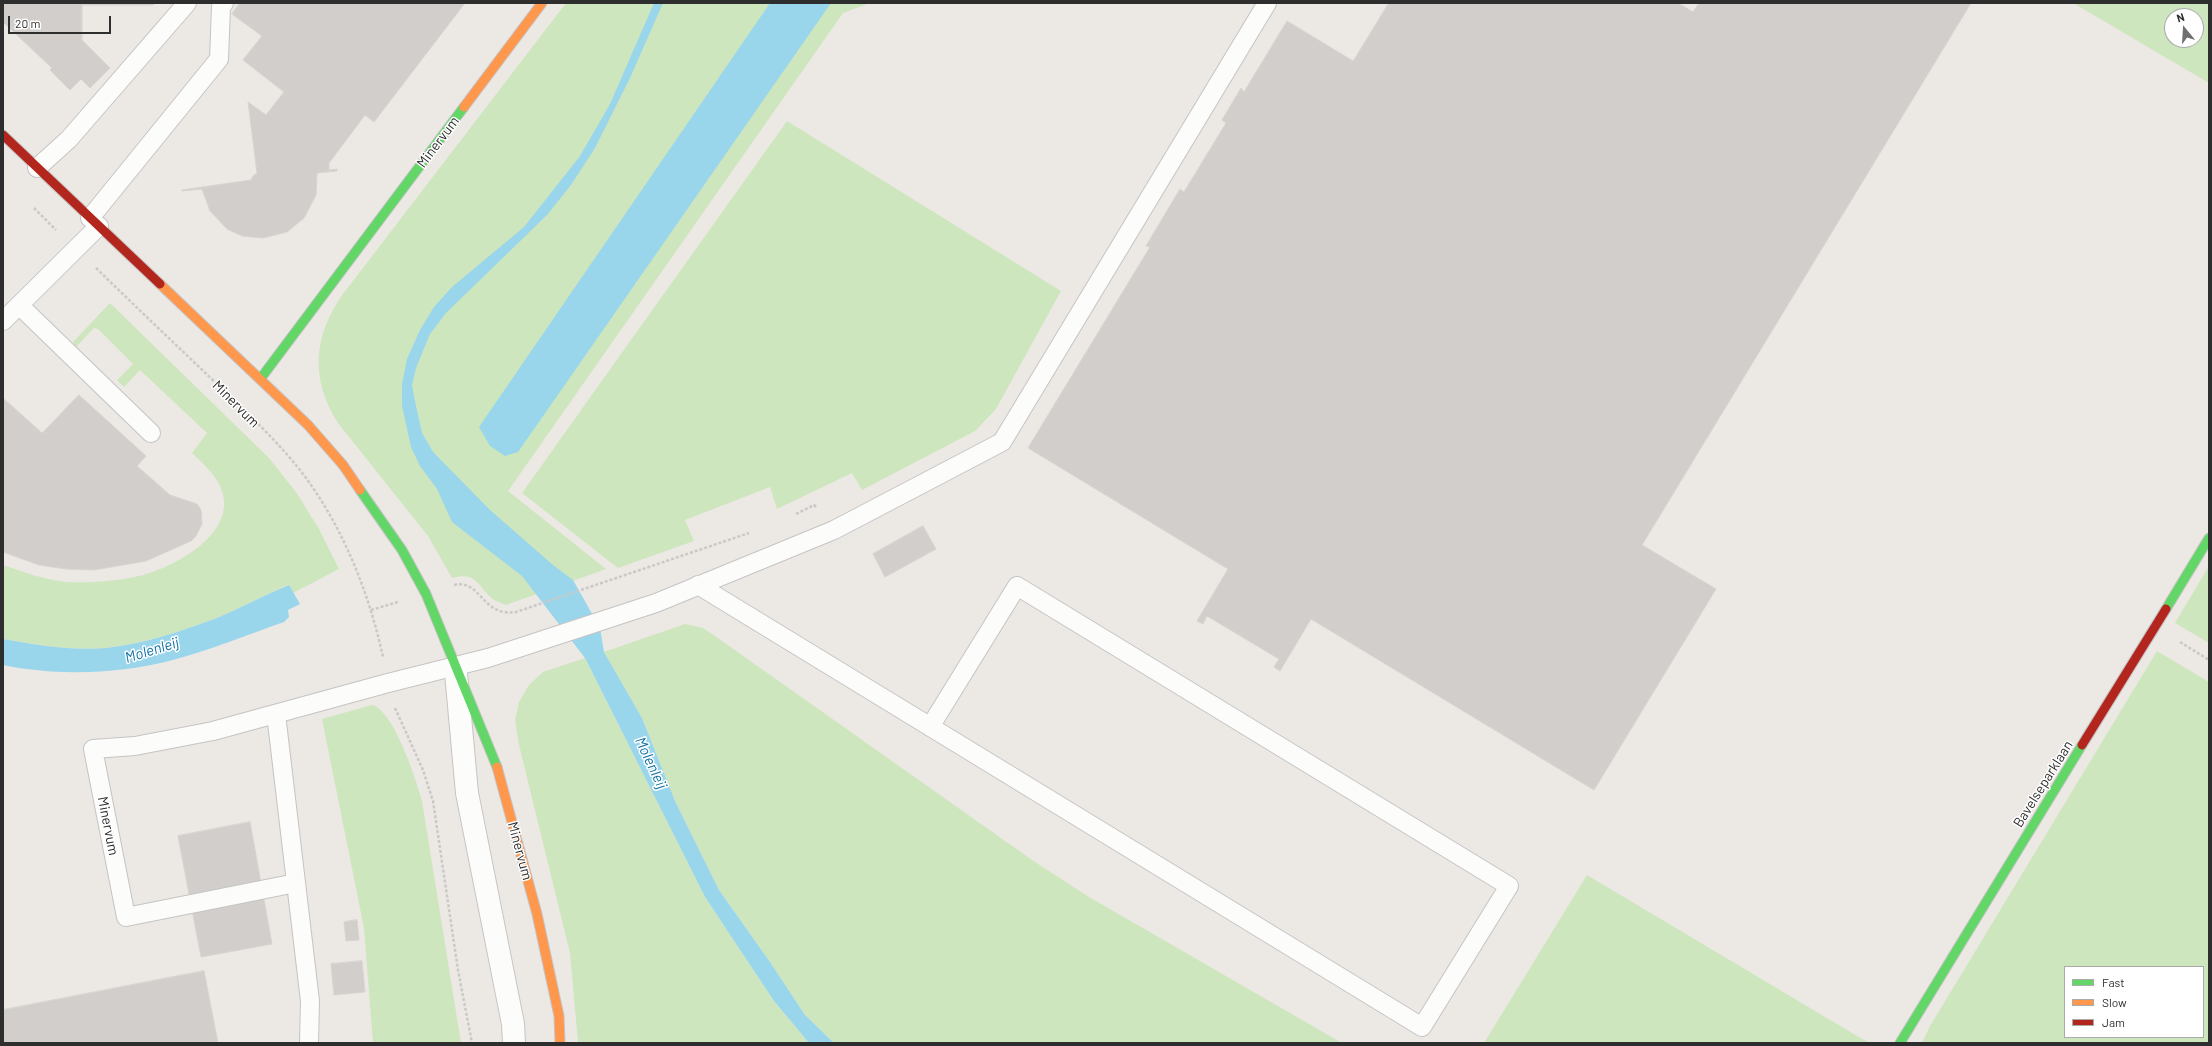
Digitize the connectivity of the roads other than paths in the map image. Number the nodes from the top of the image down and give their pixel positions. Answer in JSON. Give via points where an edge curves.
{"nodes":[{"id":1,"x":187,"y":3,"type":"edge"},
{"id":2,"x":224,"y":3,"type":"edge"},
{"id":3,"x":542,"y":3,"type":"edge"},
{"id":4,"x":1267,"y":3,"type":"edge"},
{"id":5,"x":3,"y":135,"type":"edge"},
{"id":6,"x":37,"y":168,"type":"junction"},
{"id":7,"x":94,"y":222,"type":"junction"},
{"id":8,"x":20,"y":305,"type":"junction"},
{"id":9,"x":3,"y":321,"type":"edge"},
{"id":10,"x":261,"y":378,"type":"junction"},
{"id":11,"x":152,"y":433,"type":"dead end"},
{"id":12,"x":2209,"y":538,"type":"edge"},
{"id":13,"x":698,"y":585,"type":"junction"},
{"id":14,"x":456,"y":666,"type":"junction"},
{"id":15,"x":276,"y":714,"type":"junction"},
{"id":16,"x":930,"y":727,"type":"junction"},
{"id":17,"x":296,"y":883,"type":"junction"},
{"id":18,"x":310,"y":1043,"type":"edge"},
{"id":19,"x":514,"y":1043,"type":"edge"},
{"id":20,"x":560,"y":1043,"type":"edge"},
{"id":21,"x":1900,"y":1043,"type":"edge"}],
"edges":[{"from":1,"to":6,"type":"lane","via":[[69,139]]},
{"from":2,"to":7,"type":"lane","via":[[218,59]]},
{"from":3,"to":10,"type":"street","name":"Minervum"},
{"from":4,"to":13,"type":"lane","via":[[1002,442],[834,530]]},
{"from":5,"to":6,"type":"street","name":"Minervum"},
{"from":6,"to":7,"type":"street","name":"Minervum"},
{"from":7,"to":8,"type":"lane","via":[[76,250]]},
{"from":7,"to":10,"type":"street","name":"Minervum"},
{"from":8,"to":9,"type":"lane"},
{"from":8,"to":11,"type":"lane"},
{"from":10,"to":14,"type":"street","name":"Minervum","via":[[308,425],[374,506],[415,571]]},
{"from":12,"to":21,"type":"street","name":"Bavelseparklaan"},
{"from":13,"to":14,"type":"lane","via":[[656,603]]},
{"from":13,"to":16,"type":"lane"},
{"from":14,"to":15,"type":"lane","name":"Minervum"},
{"from":14,"to":19,"type":"street","name":"Minervum","via":[[467,793],[513,1024]]},
{"from":14,"to":20,"type":"street","name":"Minervum","via":[[500,775],[537,914],[559,1016]]},
{"from":15,"to":17,"type":"lane"},
{"from":15,"to":17,"type":"lane","name":"Minervum","via":[[177,739],[93,749],[126,918]]},
{"from":16,"to":16,"type":"lane","via":[[1422,1027],[1509,886],[1017,586]]},
{"from":17,"to":18,"type":"lane","via":[[310,1001]]}]}
